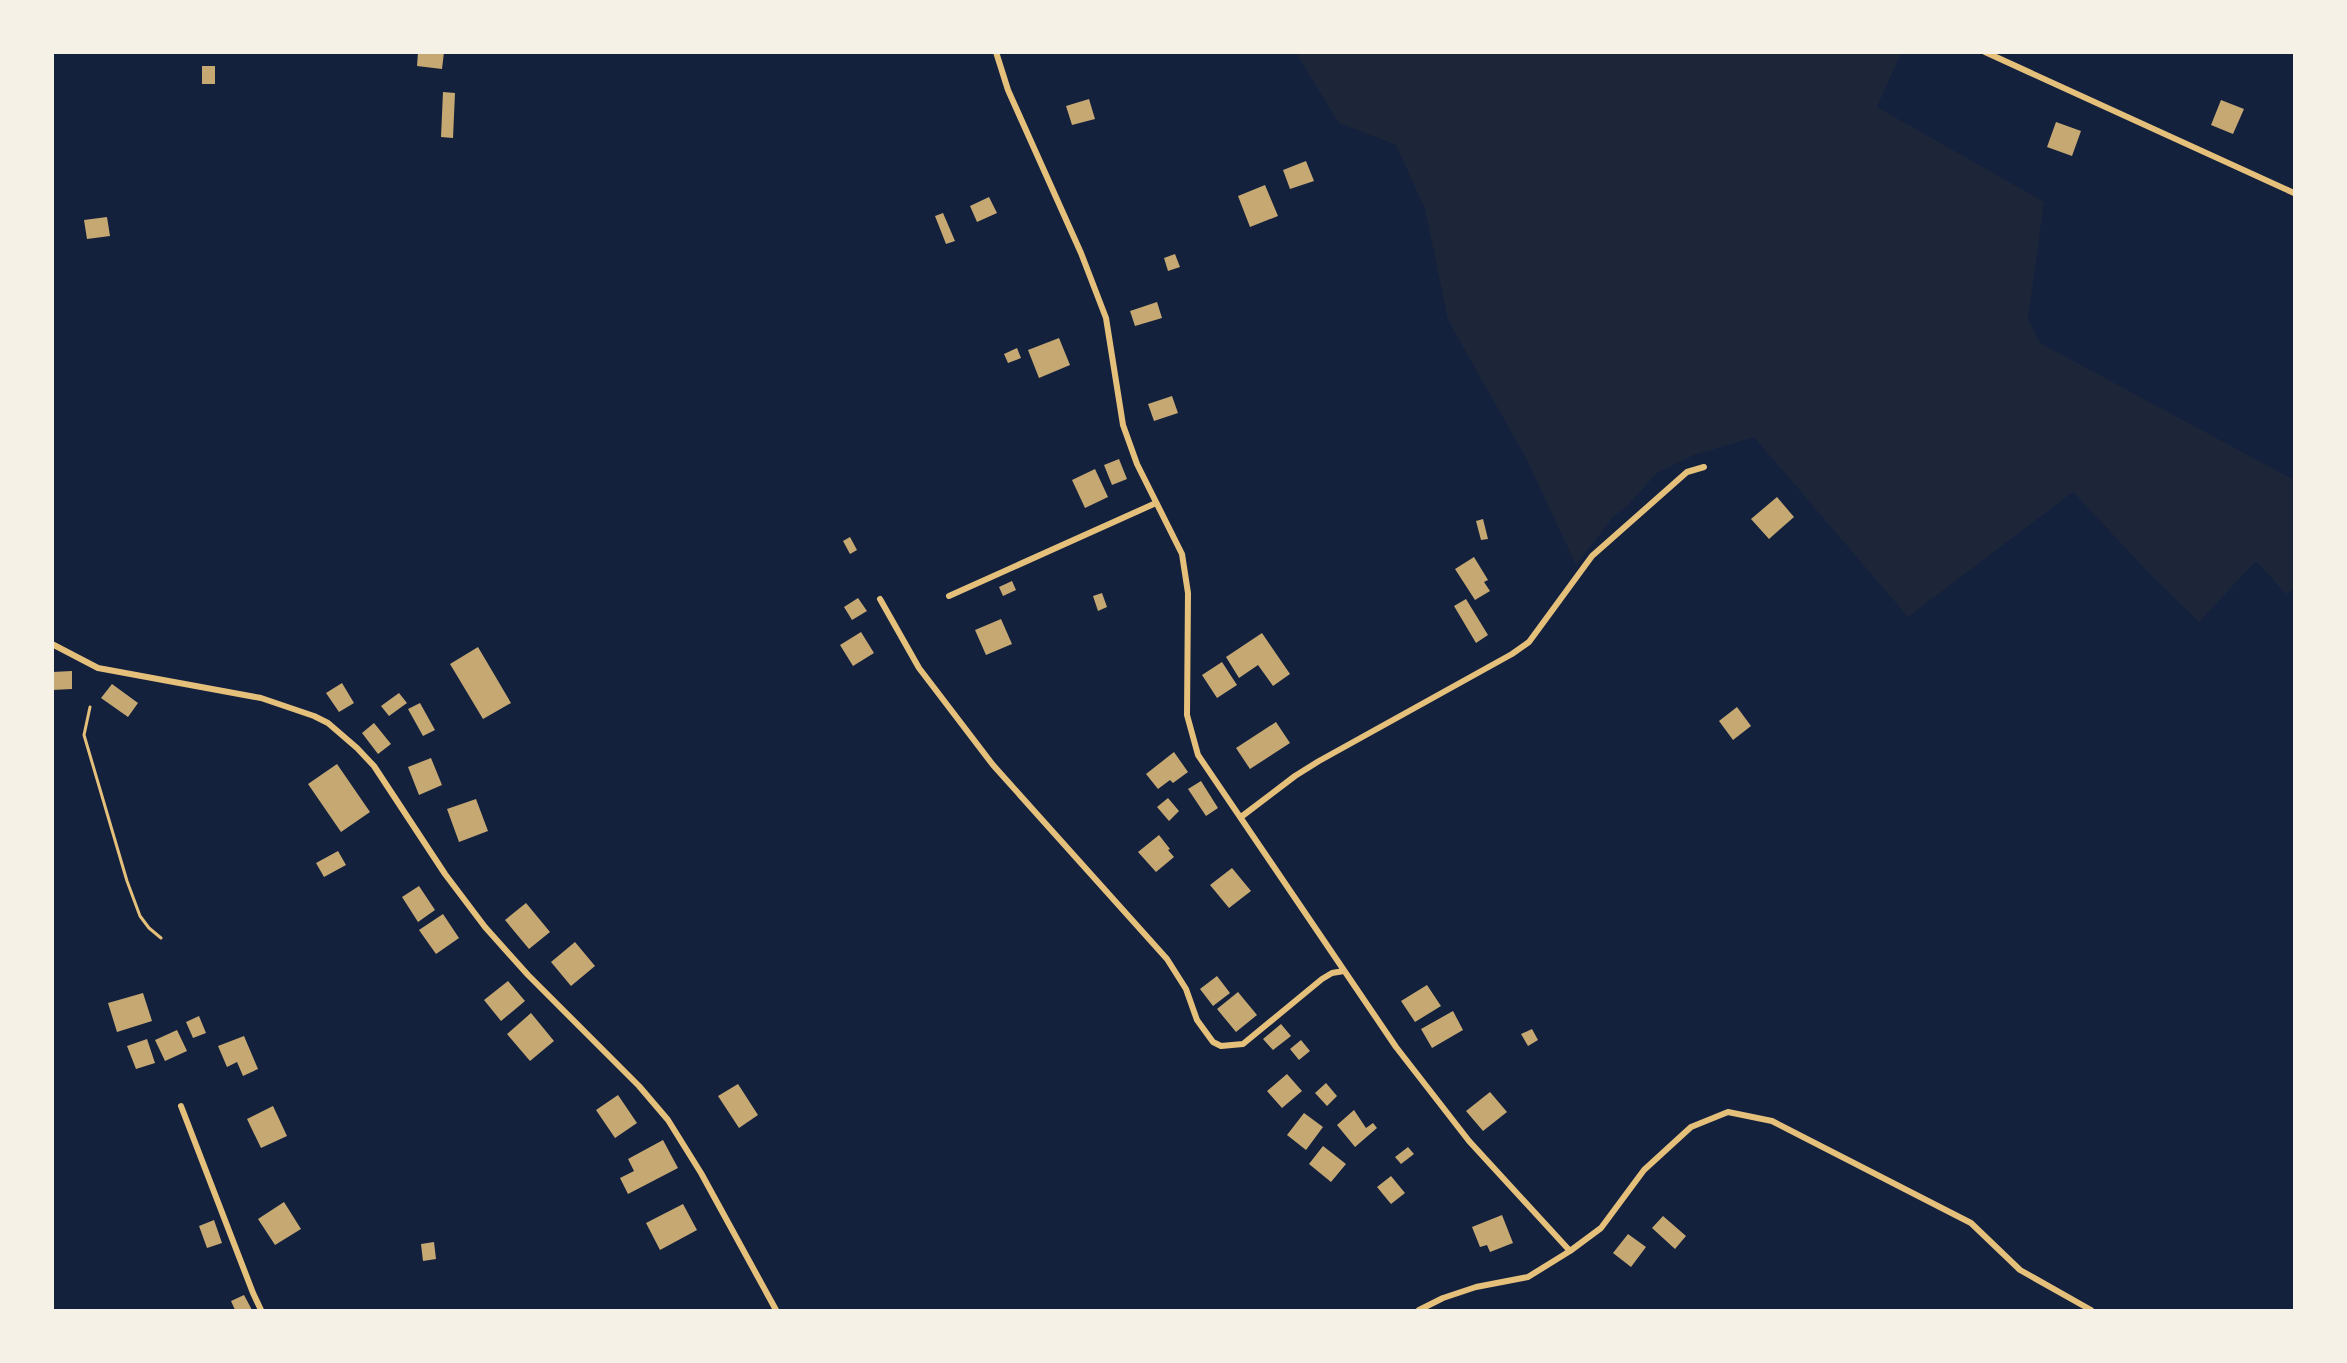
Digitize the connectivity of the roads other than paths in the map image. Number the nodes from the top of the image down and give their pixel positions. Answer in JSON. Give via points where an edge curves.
{"nodes":[{"id":1,"x":996,"y":52,"type":"edge"},
{"id":2,"x":1984,"y":52,"type":"edge"},
{"id":3,"x":2295,"y":193,"type":"edge"},
{"id":4,"x":1704,"y":467,"type":"dead end"},
{"id":5,"x":1156,"y":503,"type":"junction"},
{"id":6,"x":949,"y":596,"type":"dead end"},
{"id":7,"x":880,"y":598,"type":"dead end"},
{"id":8,"x":52,"y":644,"type":"edge"},
{"id":9,"x":1241,"y":817,"type":"junction"},
{"id":10,"x":1344,"y":971,"type":"junction"},
{"id":11,"x":181,"y":1106,"type":"dead end"},
{"id":12,"x":1570,"y":1251,"type":"junction"},
{"id":13,"x":261,"y":1311,"type":"edge"},
{"id":14,"x":776,"y":1311,"type":"edge"},
{"id":15,"x":1419,"y":1311,"type":"edge"},
{"id":16,"x":2091,"y":1311,"type":"edge"}],
"edges":[{"from":1,"to":5,"type":"street","via":[[1008,90],[1106,318],[1123,425]]},
{"from":2,"to":3,"type":"street"},
{"from":4,"to":9,"type":"street","via":[[1687,472],[1603,546],[1529,642],[1318,761]]},
{"from":5,"to":6,"type":"street"},
{"from":5,"to":9,"type":"street","via":[[1182,554],[1186,575],[1187,715],[1191,734],[1198,755]]},
{"from":7,"to":10,"type":"street","via":[[919,668],[993,765],[1167,959],[1186,988],[1197,1020],[1213,1042],[1221,1046],[1242,1044],[1322,979]]},
{"from":8,"to":14,"type":"street","via":[[98,668],[261,698],[314,716],[357,748],[374,766],[485,927],[668,1120]]},
{"from":9,"to":10,"type":"street"},
{"from":10,"to":12,"type":"street","via":[[1396,1047],[1469,1141]]},
{"from":11,"to":13,"type":"street"},
{"from":12,"to":15,"type":"street","via":[[1528,1277],[1476,1287]]},
{"from":12,"to":16,"type":"street","via":[[1601,1228],[1644,1170],[1691,1127],[1728,1112],[1772,1121],[1971,1223],[2020,1270]]}]}
